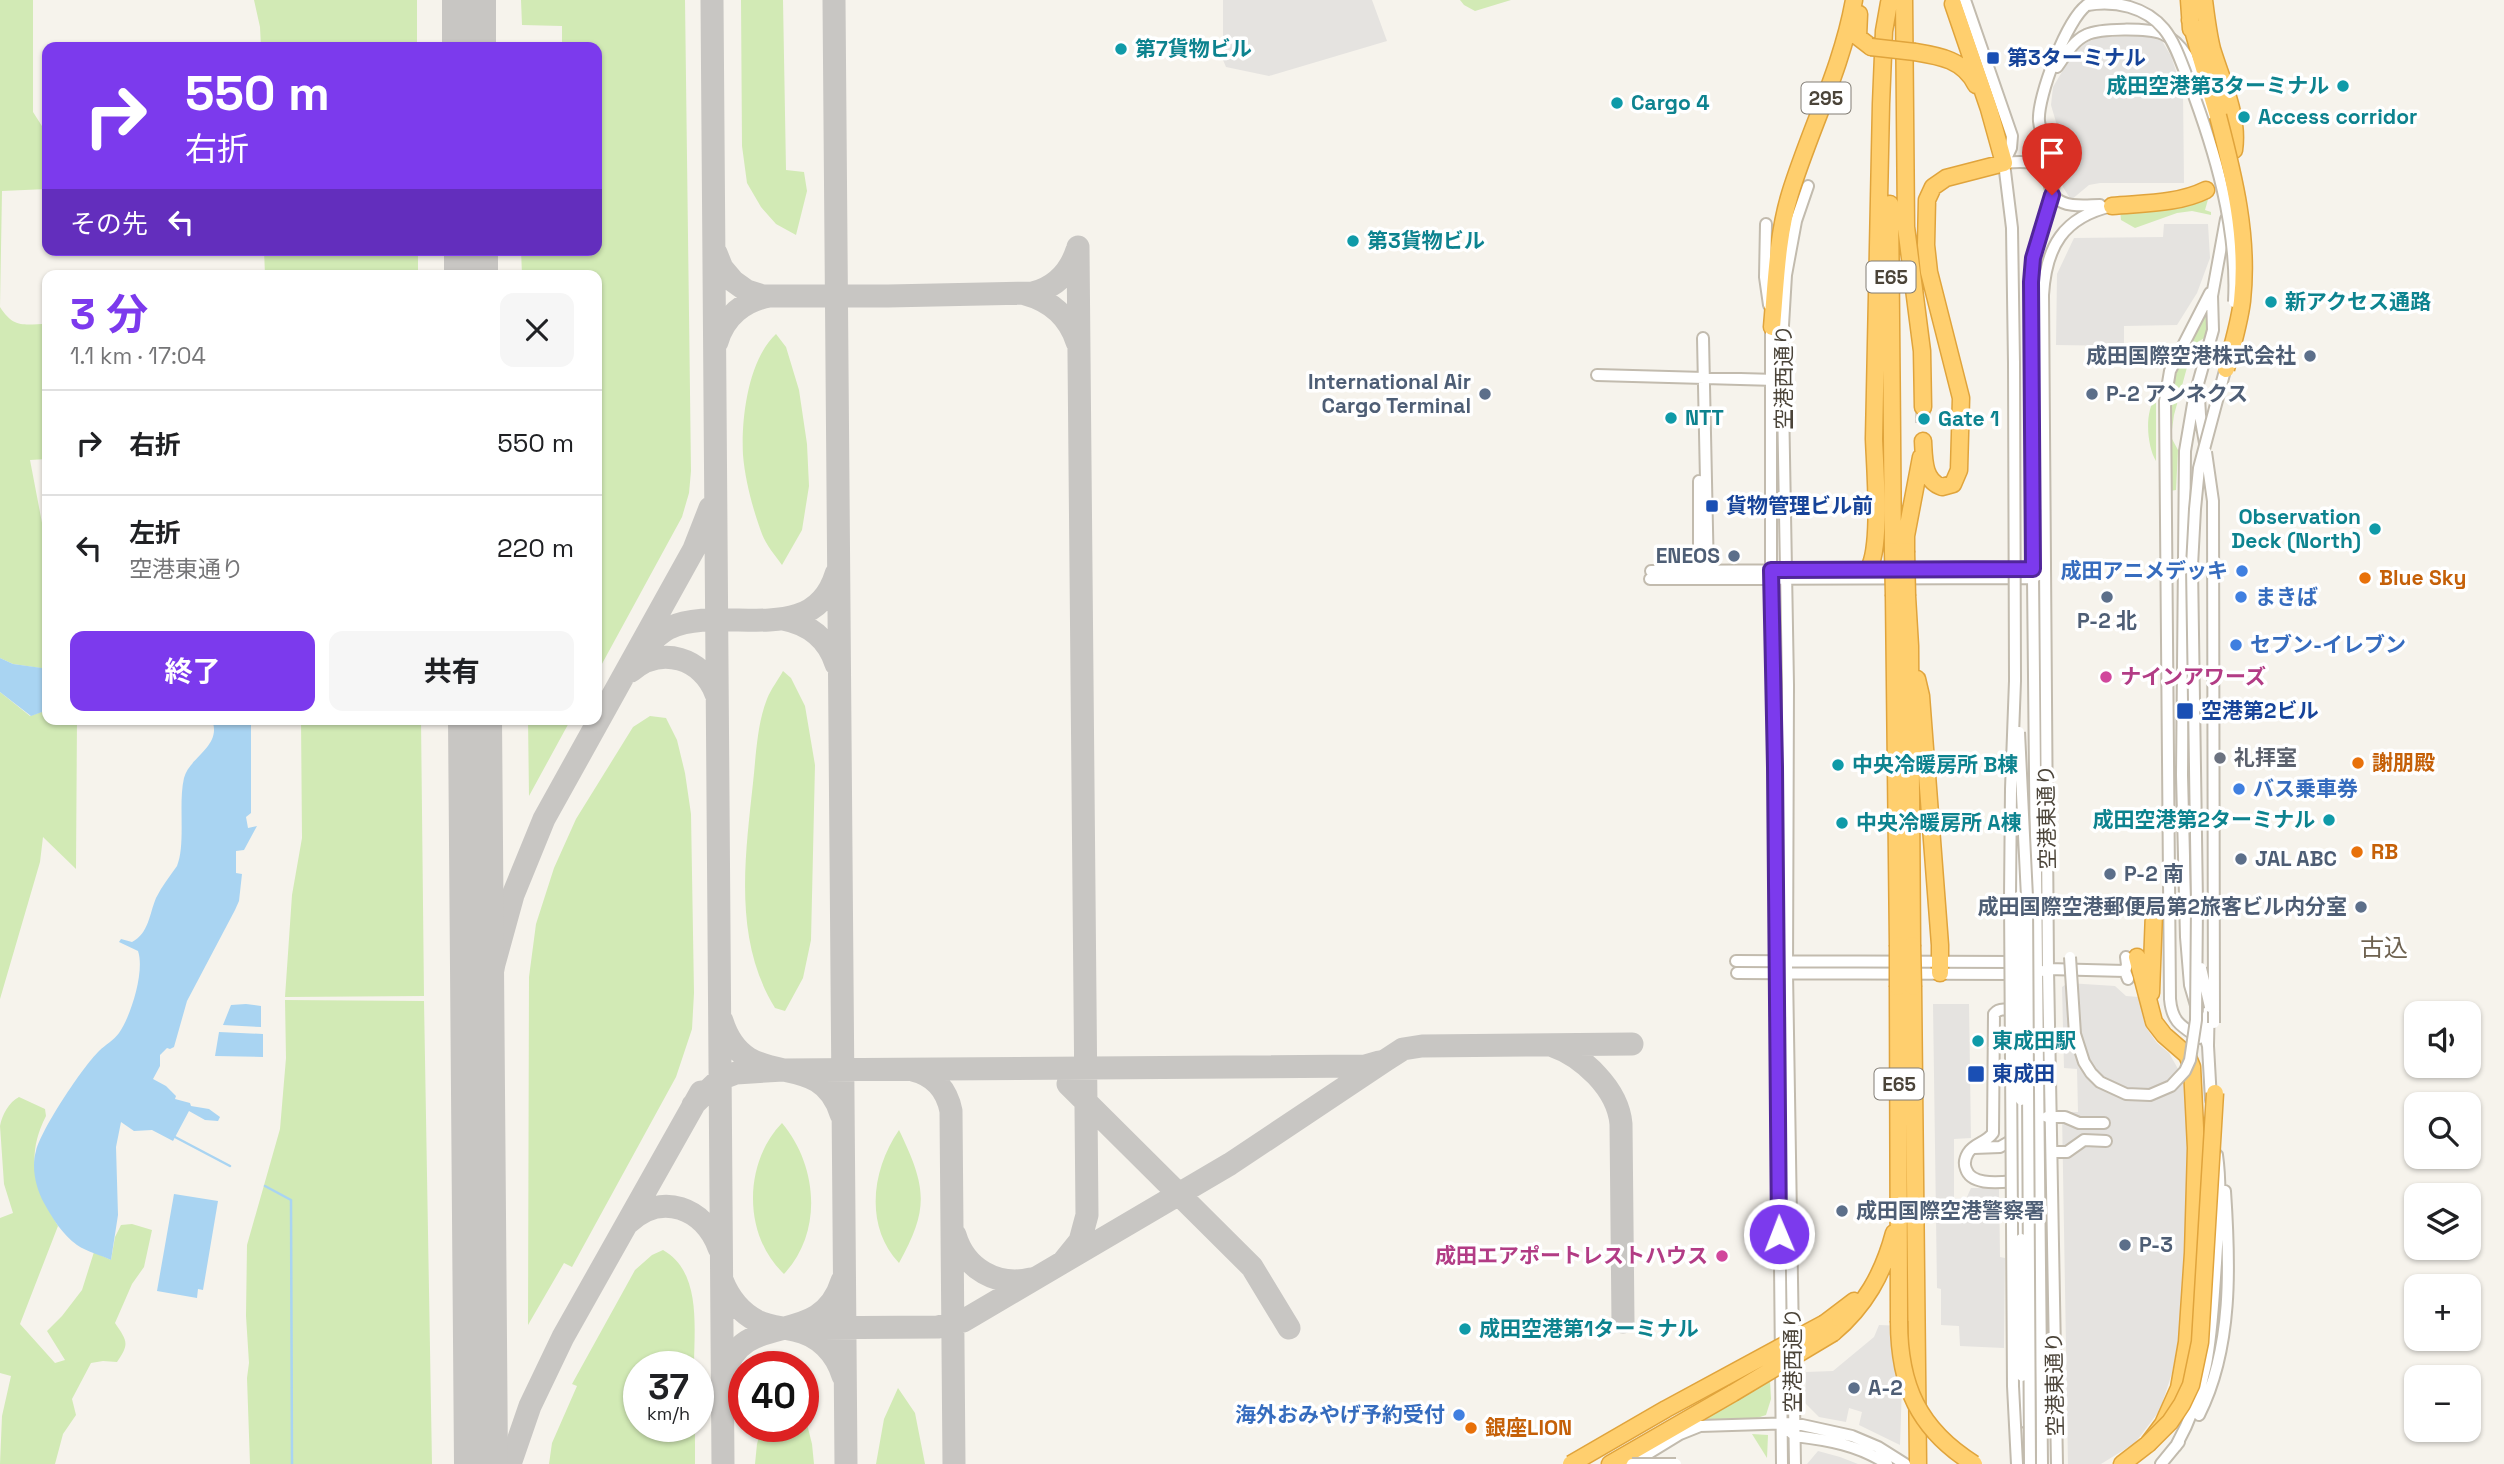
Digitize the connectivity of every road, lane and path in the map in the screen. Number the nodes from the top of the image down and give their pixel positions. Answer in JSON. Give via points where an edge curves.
{"nodes":[{"id":1,"x":1854,"y":0,"type":"edge"},
{"id":2,"x":1861,"y":0,"type":"edge"},
{"id":3,"x":2189,"y":0,"type":"edge"},
{"id":4,"x":2204,"y":0,"type":"edge"},
{"id":5,"x":1894,"y":1,"type":"edge"},
{"id":6,"x":1957,"y":1,"type":"edge"},
{"id":7,"x":2190,"y":20,"type":"junction"},
{"id":8,"x":1937,"y":55,"type":"junction"},
{"id":9,"x":2049,"y":78,"type":"junction"},
{"id":10,"x":2200,"y":90,"type":"junction"},
{"id":11,"x":2234,"y":150,"type":"dead end"},
{"id":12,"x":2004,"y":163,"type":"junction"},
{"id":13,"x":1808,"y":186,"type":"dead end"},
{"id":14,"x":2207,"y":190,"type":"dead end"},
{"id":15,"x":2052,"y":195,"type":"junction"},
{"id":16,"x":2112,"y":206,"type":"junction"},
{"id":17,"x":1766,"y":224,"type":"dead end"},
{"id":18,"x":2215,"y":281,"type":"junction"},
{"id":19,"x":1772,"y":327,"type":"junction"},
{"id":20,"x":1703,"y":338,"type":"dead end"},
{"id":21,"x":2226,"y":369,"type":"junction"},
{"id":22,"x":1597,"y":375,"type":"dead end"},
{"id":23,"x":1701,"y":378,"type":"junction"},
{"id":24,"x":1777,"y":380,"type":"junction"},
{"id":25,"x":2197,"y":388,"type":"junction"},
{"id":26,"x":1923,"y":407,"type":"tunnel mouth"},
{"id":27,"x":2205,"y":446,"type":"junction"},
{"id":28,"x":1899,"y":551,"type":"junction"},
{"id":29,"x":1868,"y":570,"type":"junction"},
{"id":30,"x":2033,"y":573,"type":"junction"},
{"id":31,"x":2044,"y":573,"type":"junction"},
{"id":32,"x":1650,"y":575,"type":"dead end"},
{"id":33,"x":1703,"y":575,"type":"junction"},
{"id":34,"x":1771,"y":575,"type":"junction"},
{"id":35,"x":1786,"y":575,"type":"junction"},
{"id":36,"x":1900,"y":596,"type":"junction"},
{"id":37,"x":1910,"y":646,"type":"junction"},
{"id":38,"x":2015,"y":681,"type":"junction"},
{"id":39,"x":2011,"y":789,"type":"junction"},
{"id":40,"x":2023,"y":790,"type":"junction"},
{"id":41,"x":2018,"y":897,"type":"junction"},
{"id":42,"x":2154,"y":912,"type":"dead end"},
{"id":43,"x":2196,"y":933,"type":"junction"},
{"id":44,"x":1905,"y":945,"type":"junction"},
{"id":45,"x":2070,"y":957,"type":"dead end"},
{"id":46,"x":2132,"y":957,"type":"joint"},
{"id":47,"x":1781,"y":966,"type":"junction"},
{"id":48,"x":1737,"y":967,"type":"dead end"},
{"id":49,"x":1940,"y":967,"type":"junction"},
{"id":50,"x":2041,"y":969,"type":"junction"},
{"id":51,"x":1905,"y":987,"type":"junction"},
{"id":52,"x":2150,"y":1007,"type":"junction"},
{"id":53,"x":2214,"y":1024,"type":"junction"},
{"id":54,"x":2208,"y":1046,"type":"junction"},
{"id":55,"x":2213,"y":1091,"type":"junction"},
{"id":56,"x":2051,"y":1116,"type":"junction"},
{"id":57,"x":2104,"y":1123,"type":"dead end"},
{"id":58,"x":2039,"y":1127,"type":"junction"},
{"id":59,"x":2106,"y":1140,"type":"dead end"},
{"id":60,"x":1973,"y":1148,"type":"junction"},
{"id":61,"x":2052,"y":1152,"type":"junction"},
{"id":62,"x":2196,"y":1177,"type":"junction"},
{"id":63,"x":2021,"y":1181,"type":"junction"},
{"id":64,"x":1900,"y":1182,"type":"junction"},
{"id":65,"x":1829,"y":1328,"type":"junction"},
{"id":66,"x":2022,"y":1376,"type":"junction"},
{"id":67,"x":1787,"y":1424,"type":"junction"},
{"id":68,"x":1795,"y":1436,"type":"junction"},
{"id":69,"x":2148,"y":1444,"type":"junction"},
{"id":70,"x":2176,"y":1446,"type":"junction"},
{"id":71,"x":1913,"y":1461,"type":"edge"},
{"id":72,"x":1571,"y":1464,"type":"edge"},
{"id":73,"x":1610,"y":1464,"type":"edge"},
{"id":74,"x":1631,"y":1464,"type":"edge"},
{"id":75,"x":1676,"y":1464,"type":"edge"},
{"id":76,"x":1782,"y":1464,"type":"edge"},
{"id":77,"x":1795,"y":1464,"type":"edge"},
{"id":78,"x":1887,"y":1464,"type":"edge"},
{"id":79,"x":1974,"y":1464,"type":"edge"},
{"id":80,"x":2017,"y":1464,"type":"edge"},
{"id":81,"x":2029,"y":1464,"type":"edge"},
{"id":82,"x":2042,"y":1464,"type":"edge"},
{"id":83,"x":2057,"y":1464,"type":"edge"},
{"id":84,"x":2122,"y":1464,"type":"edge"},
{"id":85,"x":2161,"y":1464,"type":"edge"}],
"edges":[{"from":1,"to":19,"type":"highway","number":"295","via":[[1828,93],[1790,194],[1779,248]]},
{"from":2,"to":8,"type":"highway","bridge":true,"via":[[1857,32],[1862,42]]},
{"from":3,"to":7,"type":"highway"},
{"from":4,"to":11,"type":"highway","via":[[2211,46],[2233,117]]},
{"from":5,"to":26,"type":"highway","number":"E65","via":[[1906,227],[1922,351]]},
{"from":5,"to":28,"type":"highway","number":"E65"},
{"from":5,"to":29,"type":"highway","via":[[1884,31],[1874,556]]},
{"from":6,"to":8,"type":"highway","via":[[1959,45],[1952,53]]},
{"from":6,"to":12,"type":"highway"},
{"from":7,"to":10,"type":"highway"},
{"from":7,"to":21,"type":"highway","bridge":true,"via":[[2236,185],[2244,254],[2238,323]]},
{"from":8,"to":12,"type":"highway","via":[[1960,65],[1974,80]]},
{"from":9,"to":10,"type":"street","via":[[2073,45],[2088,34],[2155,32],[2179,44]]},
{"from":9,"to":15,"type":"street","via":[[2039,114],[2054,174]]},
{"from":9,"to":21,"type":"street","bridge":true,"via":[[2074,20],[2087,5],[2115,2],[2139,9],[2164,29],[2182,64],[2216,163],[2235,261]]},
{"from":10,"to":18,"type":"street","via":[[2221,152],[2228,199]]},
{"from":12,"to":15,"type":"street","via":[[2035,163],[2044,171]]},
{"from":12,"to":28,"type":"highway","number":"E65","via":[[1946,178],[1933,187],[1927,200],[1929,272],[1960,387],[1959,470],[1953,484],[1942,487],[1931,481],[1923,436],[1906,536]]},
{"from":12,"to":38,"type":"street","bridge":true,"via":[[2012,228]]},
{"from":13,"to":24,"type":"street","name":"空港西通り","via":[[1786,275]]},
{"from":14,"to":16,"type":"highway","via":[[2187,198]]},
{"from":15,"to":16,"type":"street","via":[[2065,204]]},
{"from":15,"to":30,"type":"street","name":"空港東通り","via":[[2033,258],[2031,282]]},
{"from":16,"to":31,"type":"street","name":"空港東通り","via":[[2088,213],[2068,227],[2053,247],[2045,273]]},
{"from":17,"to":19,"type":"street","name":"空港西通り","via":[[1765,277]]},
{"from":18,"to":25,"type":"street","via":[[2213,330]]},
{"from":18,"to":54,"type":"street","via":[[2170,371],[2165,401],[2170,999],[2176,1021]]},
{"from":19,"to":24,"type":"street","name":"空港西通り"},
{"from":20,"to":23,"type":"street"},
{"from":21,"to":27,"type":"street","bridge":true},
{"from":22,"to":23,"type":"street"},
{"from":23,"to":24,"type":"street"},
{"from":23,"to":33,"type":"street"},
{"from":24,"to":34,"type":"street","name":"空港西通り"},
{"from":24,"to":35,"type":"street","name":"空港西通り"},
{"from":25,"to":54,"type":"street","via":[[2208,468]]},
{"from":25,"to":54,"type":"street","via":[[2185,451],[2182,775],[2190,985]]},
{"from":27,"to":43,"type":"street","bridge":true,"via":[[2199,468],[2192,566]]},
{"from":27,"to":53,"type":"street","bridge":true,"via":[[2213,501]]},
{"from":28,"to":36,"type":"highway","number":"E65","bridge":true},
{"from":29,"to":30,"type":"street"},
{"from":29,"to":35,"type":"street"},
{"from":30,"to":31,"type":"street"},
{"from":30,"to":35,"type":"street"},
{"from":30,"to":50,"type":"street","name":"空港東通り"},
{"from":31,"to":50,"type":"street","name":"空港東通り"},
{"from":32,"to":33,"type":"street"},
{"from":33,"to":34,"type":"street"},
{"from":34,"to":35,"type":"street"},
{"from":34,"to":47,"type":"street","name":"空港西通り"},
{"from":35,"to":47,"type":"street","name":"空港西通り"},
{"from":36,"to":37,"type":"highway","number":"E65"},
{"from":36,"to":44,"type":"highway","number":"E65"},
{"from":37,"to":44,"type":"highway","number":"E65"},
{"from":37,"to":49,"type":"highway","via":[[1921,696]]},
{"from":38,"to":39,"type":"street","bridge":true},
{"from":38,"to":40,"type":"street","bridge":true},
{"from":39,"to":41,"type":"street","bridge":true},
{"from":39,"to":80,"type":"street","bridge":true,"via":[[2012,1372]]},
{"from":40,"to":41,"type":"street","bridge":true},
{"from":40,"to":81,"type":"street","bridge":true},
{"from":41,"to":63,"type":"street","bridge":true},
{"from":42,"to":52,"type":"highway"},
{"from":43,"to":45,"type":"street","bridge":true,"via":[[2195,1035],[2190,1060],[2171,1086],[2150,1095],[2112,1089],[2084,1062],[2074,1026]]},
{"from":43,"to":53,"type":"street","bridge":true},
{"from":44,"to":51,"type":"highway","number":"E65","bridge":true},
{"from":46,"to":50,"type":"street","via":[[2126,975]]},
{"from":46,"to":52,"type":"highway"},
{"from":47,"to":48,"type":"street"},
{"from":47,"to":49,"type":"street"},
{"from":47,"to":67,"type":"street","name":"空港西通り"},
{"from":49,"to":50,"type":"street"},
{"from":50,"to":56,"type":"street","name":"空港東通り"},
{"from":50,"to":58,"type":"street","name":"空港東通り"},
{"from":51,"to":64,"type":"highway","number":"E65"},
{"from":51,"to":71,"type":"highway","number":"E65"},
{"from":52,"to":62,"type":"highway","via":[[2154,1022],[2187,1055],[2192,1067]]},
{"from":53,"to":55,"type":"street"},
{"from":54,"to":55,"type":"street"},
{"from":55,"to":62,"type":"highway","via":[[2201,1130]]},
{"from":55,"to":69,"type":"highway","bridge":true,"via":[[2200,1342],[2182,1405]]},
{"from":55,"to":70,"type":"street","via":[[2219,1216],[2211,1331],[2197,1402]]},
{"from":55,"to":70,"type":"street","bridge":true,"via":[[2226,1200],[2225,1314],[2214,1379],[2198,1417]]},
{"from":56,"to":57,"type":"street"},
{"from":56,"to":58,"type":"street"},
{"from":56,"to":61,"type":"street","name":"空港東通り"},
{"from":58,"to":82,"type":"street","name":"空港東通り"},
{"from":59,"to":61,"type":"street","via":[[2084,1140],[2067,1152]]},
{"from":60,"to":60,"type":"street","via":[[1993,1133],[1993,1019],[1997,1011],[2006,1009],[2013,1013],[2016,1024],[2014,1139],[2000,1147]]},
{"from":60,"to":63,"type":"street","via":[[1964,1161],[1972,1178]]},
{"from":61,"to":83,"type":"street","name":"空港東通り"},
{"from":62,"to":69,"type":"highway","bridge":true,"via":[[2184,1367],[2173,1405]]},
{"from":63,"to":66,"type":"street","bridge":true},
{"from":64,"to":65,"type":"highway","via":[[1895,1229],[1874,1287],[1856,1312]]},
{"from":64,"to":79,"type":"highway","bridge":true,"via":[[1899,1321],[1906,1383],[1924,1420],[1957,1454]]},
{"from":65,"to":72,"type":"highway","bridge":true,"via":[[1666,1409]]},
{"from":65,"to":73,"type":"highway","bridge":true,"via":[[1733,1393]]},
{"from":66,"to":80,"type":"street","bridge":true},
{"from":66,"to":81,"type":"street","bridge":true},
{"from":67,"to":68,"type":"street","name":"空港西通り"},
{"from":67,"to":71,"type":"street","via":[[1838,1431]]},
{"from":67,"to":74,"type":"street","via":[[1700,1426]]},
{"from":67,"to":76,"type":"street"},
{"from":68,"to":77,"type":"street","name":"空港西通り"},
{"from":68,"to":78,"type":"street","via":[[1844,1444]]},
{"from":69,"to":84,"type":"highway"},
{"from":70,"to":85,"type":"street"},
{"from":74,"to":75,"type":"street","bridge":true}]}
